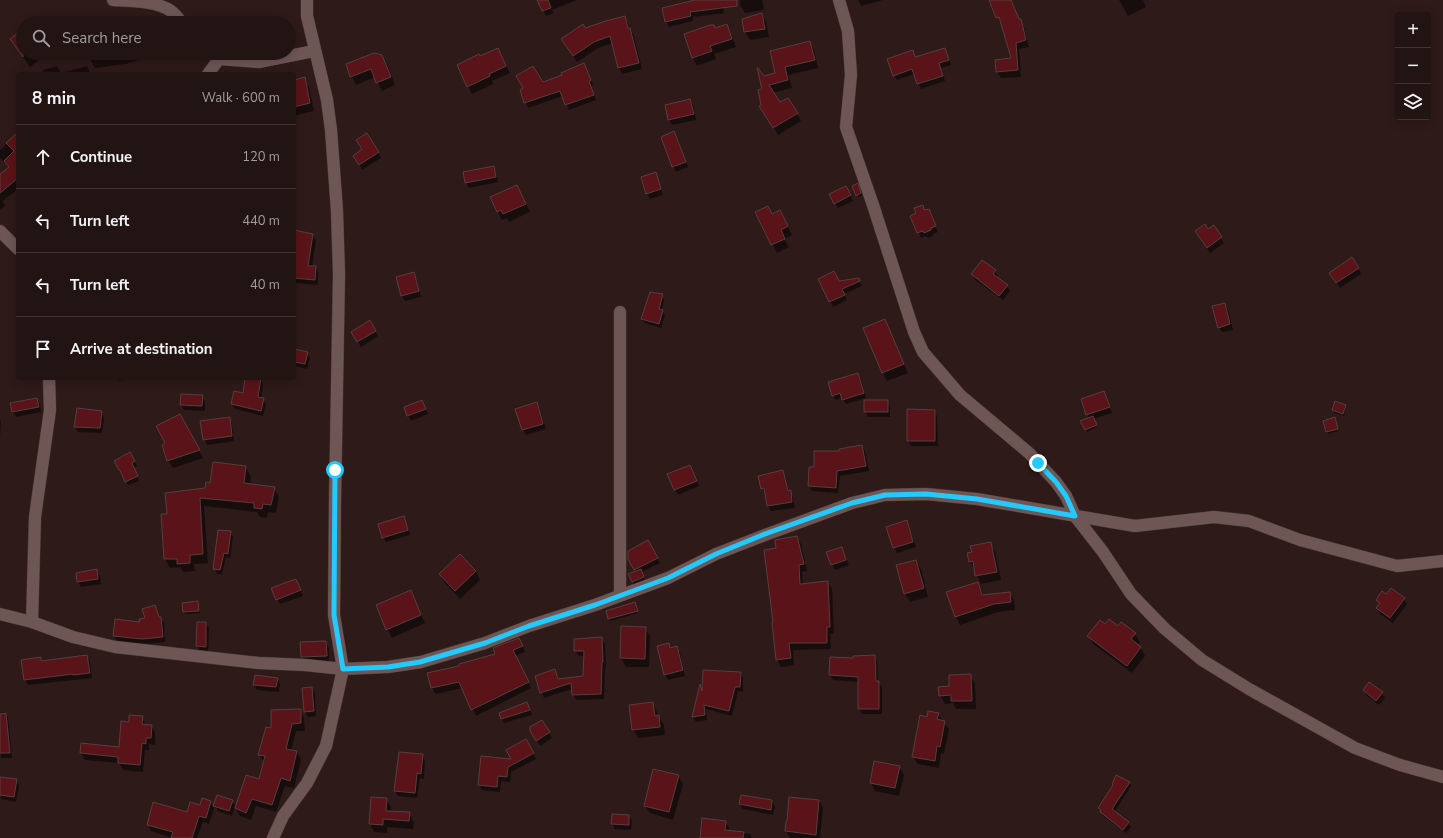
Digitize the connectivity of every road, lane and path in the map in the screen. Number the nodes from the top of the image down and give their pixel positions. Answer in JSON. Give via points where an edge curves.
{"nodes":[{"id":1,"x":113,"y":0,"type":"edge"},
{"id":2,"x":307,"y":0,"type":"edge"},
{"id":3,"x":839,"y":0,"type":"edge"},
{"id":4,"x":176,"y":16,"type":"edge"},
{"id":5,"x":314,"y":51,"type":"junction"},
{"id":6,"x":296,"y":55,"type":"edge"},
{"id":7,"x":213,"y":60,"type":"edge"},
{"id":8,"x":244,"y":60,"type":"edge"},
{"id":9,"x":269,"y":60,"type":"edge"},
{"id":10,"x":209,"y":72,"type":"edge"},
{"id":11,"x":0,"y":231,"type":"edge"},
{"id":12,"x":16,"y":247,"type":"edge"},
{"id":13,"x":620,"y":312,"type":"dead end"},
{"id":14,"x":49,"y":380,"type":"edge"},
{"id":15,"x":1075,"y":516,"type":"junction"},
{"id":16,"x":1443,"y":561,"type":"edge"},
{"id":17,"x":620,"y":595,"type":"junction"},
{"id":18,"x":0,"y":614,"type":"edge"},
{"id":19,"x":32,"y":622,"type":"junction"},
{"id":20,"x":343,"y":669,"type":"junction"},
{"id":21,"x":1443,"y":777,"type":"edge"},
{"id":22,"x":273,"y":838,"type":"edge"}],
"edges":[{"from":1,"to":4,"type":"street","via":[[155,4],[171,11]]},
{"from":2,"to":5,"type":"street","via":[[307,16]]},
{"from":3,"to":15,"type":"street","via":[[848,31],[851,75],[846,127],[914,332],[923,352],[960,395],[1029,453],[1056,482]]},
{"from":5,"to":6,"type":"street"},
{"from":5,"to":20,"type":"street","via":[[332,130],[337,211],[339,274],[334,615]]},
{"from":7,"to":10,"type":"street"},
{"from":8,"to":9,"type":"street"},
{"from":11,"to":12,"type":"street"},
{"from":13,"to":17,"type":"street"},
{"from":14,"to":19,"type":"street","via":[[50,410],[35,517]]},
{"from":15,"to":16,"type":"street","via":[[1135,526],[1214,517],[1249,521],[1300,540],[1397,566]]},
{"from":15,"to":17,"type":"street","via":[[977,499],[926,494],[885,495],[852,503],[765,534],[716,554],[668,578]]},
{"from":15,"to":21,"type":"street","via":[[1131,594],[1164,629],[1202,660],[1249,690],[1355,748],[1400,765]]},
{"from":17,"to":20,"type":"street","via":[[485,643],[420,662],[388,667]]},
{"from":18,"to":19,"type":"street"},
{"from":19,"to":20,"type":"street","via":[[73,637],[115,647],[259,663]]},
{"from":20,"to":22,"type":"street","via":[[326,746],[307,783],[283,816]]}]}
